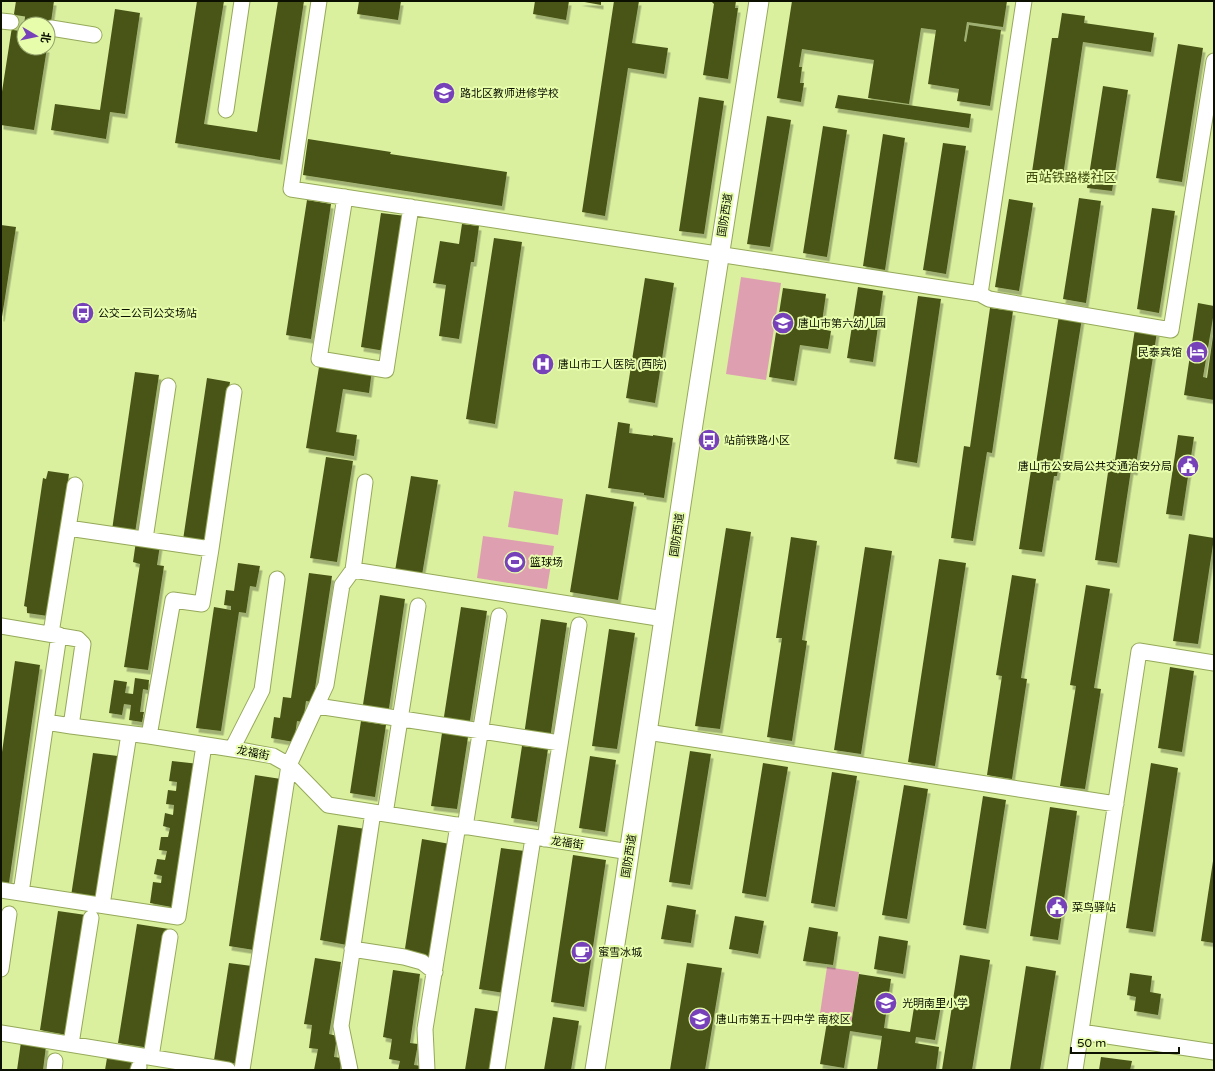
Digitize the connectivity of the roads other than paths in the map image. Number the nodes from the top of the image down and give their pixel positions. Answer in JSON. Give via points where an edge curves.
{"nodes":[{"id":1,"x":242,"y":1,"type":"edge"},
{"id":2,"x":319,"y":1,"type":"edge"},
{"id":3,"x":759,"y":1,"type":"edge"},
{"id":4,"x":1024,"y":1,"type":"edge"},
{"id":5,"x":56,"y":29,"type":"edge"},
{"id":6,"x":94,"y":35,"type":"dead end"},
{"id":7,"x":1214,"y":61,"type":"edge"},
{"id":8,"x":226,"y":110,"type":"dead end"},
{"id":9,"x":345,"y":197,"type":"junction"},
{"id":10,"x":411,"y":207,"type":"junction"},
{"id":11,"x":718,"y":254,"type":"junction"},
{"id":12,"x":980,"y":294,"type":"junction"},
{"id":13,"x":168,"y":386,"type":"dead end"},
{"id":14,"x":234,"y":392,"type":"dead end"},
{"id":15,"x":365,"y":482,"type":"dead end"},
{"id":16,"x":76,"y":485,"type":"dead end"},
{"id":17,"x":68,"y":528,"type":"junction"},
{"id":18,"x":145,"y":539,"type":"junction"},
{"id":19,"x":210,"y":549,"type":"junction"},
{"id":20,"x":353,"y":570,"type":"junction"},
{"id":21,"x":277,"y":579,"type":"dead end"},
{"id":22,"x":418,"y":606,"type":"dead end"},
{"id":23,"x":499,"y":616,"type":"dead end"},
{"id":24,"x":664,"y":619,"type":"junction"},
{"id":25,"x":579,"y":625,"type":"dead end"},
{"id":26,"x":1,"y":626,"type":"edge"},
{"id":27,"x":55,"y":634,"type":"junction"},
{"id":28,"x":1214,"y":663,"type":"edge"},
{"id":29,"x":317,"y":706,"type":"junction"},
{"id":30,"x":400,"y":718,"type":"junction"},
{"id":31,"x":46,"y":722,"type":"junction"},
{"id":32,"x":72,"y":726,"type":"junction"},
{"id":33,"x":481,"y":731,"type":"junction"},
{"id":34,"x":647,"y":732,"type":"junction"},
{"id":35,"x":129,"y":734,"type":"junction"},
{"id":36,"x":149,"y":736,"type":"junction"},
{"id":37,"x":560,"y":743,"type":"junction"},
{"id":38,"x":204,"y":745,"type":"junction"},
{"id":39,"x":232,"y":749,"type":"junction"},
{"id":40,"x":289,"y":766,"type":"junction"},
{"id":41,"x":1116,"y":804,"type":"junction"},
{"id":42,"x":379,"y":813,"type":"junction"},
{"id":43,"x":461,"y":826,"type":"junction"},
{"id":44,"x":539,"y":838,"type":"junction"},
{"id":45,"x":630,"y":852,"type":"junction"},
{"id":46,"x":1,"y":890,"type":"edge"},
{"id":47,"x":21,"y":893,"type":"junction"},
{"id":48,"x":102,"y":905,"type":"junction"},
{"id":49,"x":9,"y":914,"type":"dead end"},
{"id":50,"x":90,"y":918,"type":"dead end"},
{"id":51,"x":170,"y":937,"type":"dead end"},
{"id":52,"x":352,"y":949,"type":"junction"},
{"id":53,"x":1,"y":969,"type":"edge"},
{"id":54,"x":434,"y":972,"type":"junction"},
{"id":55,"x":1081,"y":1032,"type":"junction"},
{"id":56,"x":1,"y":1033,"type":"edge"},
{"id":57,"x":70,"y":1044,"type":"junction"},
{"id":58,"x":1214,"y":1052,"type":"edge"},
{"id":59,"x":151,"y":1057,"type":"junction"},
{"id":60,"x":228,"y":1070,"type":"edge"},
{"id":61,"x":242,"y":1070,"type":"edge"},
{"id":62,"x":350,"y":1070,"type":"edge"},
{"id":63,"x":427,"y":1070,"type":"edge"},
{"id":64,"x":497,"y":1070,"type":"edge"},
{"id":65,"x":595,"y":1070,"type":"edge"},
{"id":66,"x":1075,"y":1070,"type":"edge"}],
"edges":[{"from":1,"to":8,"type":"street"},
{"from":2,"to":9,"type":"street","via":[[291,189]]},
{"from":3,"to":11,"type":"street","name":"国防西道"},
{"from":4,"to":12,"type":"street"},
{"from":5,"to":6,"type":"street"},
{"from":7,"to":12,"type":"street","via":[[1171,330],[989,300]]},
{"from":9,"to":10,"type":"street"},
{"from":9,"to":10,"type":"street","via":[[319,359],[386,370]]},
{"from":10,"to":11,"type":"street"},
{"from":11,"to":12,"type":"street"},
{"from":11,"to":24,"type":"street","name":"国防西道"},
{"from":13,"to":18,"type":"street"},
{"from":14,"to":19,"type":"street"},
{"from":15,"to":20,"type":"street"},
{"from":16,"to":17,"type":"street"},
{"from":17,"to":18,"type":"street"},
{"from":17,"to":27,"type":"street"},
{"from":18,"to":19,"type":"street"},
{"from":19,"to":36,"type":"street","via":[[202,604],[173,600]]},
{"from":20,"to":24,"type":"street"},
{"from":20,"to":29,"type":"street","via":[[342,585],[326,685]]},
{"from":21,"to":39,"type":"street","via":[[262,690]]},
{"from":22,"to":30,"type":"street"},
{"from":23,"to":33,"type":"street"},
{"from":24,"to":34,"type":"street","name":"国防西道"},
{"from":25,"to":37,"type":"street"},
{"from":26,"to":27,"type":"street"},
{"from":27,"to":31,"type":"street"},
{"from":27,"to":32,"type":"street","via":[[78,639],[83,644]]},
{"from":28,"to":41,"type":"street","via":[[1139,651]]},
{"from":29,"to":30,"type":"street"},
{"from":29,"to":40,"type":"street"},
{"from":30,"to":33,"type":"street"},
{"from":30,"to":42,"type":"street"},
{"from":31,"to":32,"type":"street","name":"龙福街"},
{"from":31,"to":47,"type":"street"},
{"from":32,"to":35,"type":"street","name":"龙福街"},
{"from":33,"to":37,"type":"street"},
{"from":33,"to":43,"type":"street"},
{"from":34,"to":41,"type":"street"},
{"from":34,"to":45,"type":"street","name":"国防西道"},
{"from":35,"to":36,"type":"street","name":"龙福街"},
{"from":35,"to":48,"type":"street"},
{"from":36,"to":38,"type":"street","name":"龙福街"},
{"from":37,"to":44,"type":"street"},
{"from":38,"to":39,"type":"street","name":"龙福街"},
{"from":38,"to":48,"type":"street","via":[[178,916]]},
{"from":39,"to":40,"type":"street","name":"龙福街","via":[[272,756]]},
{"from":40,"to":42,"type":"street","name":"龙福街","via":[[328,805]]},
{"from":40,"to":61,"type":"street"},
{"from":41,"to":55,"type":"street"},
{"from":42,"to":43,"type":"street","name":"龙福街"},
{"from":42,"to":52,"type":"street"},
{"from":43,"to":44,"type":"street","name":"龙福街"},
{"from":43,"to":54,"type":"street"},
{"from":44,"to":45,"type":"street","name":"龙福街"},
{"from":44,"to":64,"type":"street"},
{"from":45,"to":65,"type":"street","name":"国防西道"},
{"from":46,"to":47,"type":"street"},
{"from":47,"to":48,"type":"street"},
{"from":49,"to":53,"type":"street"},
{"from":50,"to":57,"type":"street"},
{"from":51,"to":59,"type":"street"},
{"from":52,"to":54,"type":"street","via":[[422,962]]},
{"from":52,"to":62,"type":"street","via":[[341,1026]]},
{"from":54,"to":63,"type":"street","via":[[425,1028]]},
{"from":55,"to":58,"type":"street"},
{"from":55,"to":66,"type":"street"},
{"from":56,"to":57,"type":"street"},
{"from":57,"to":59,"type":"street"},
{"from":59,"to":60,"type":"street"}]}
